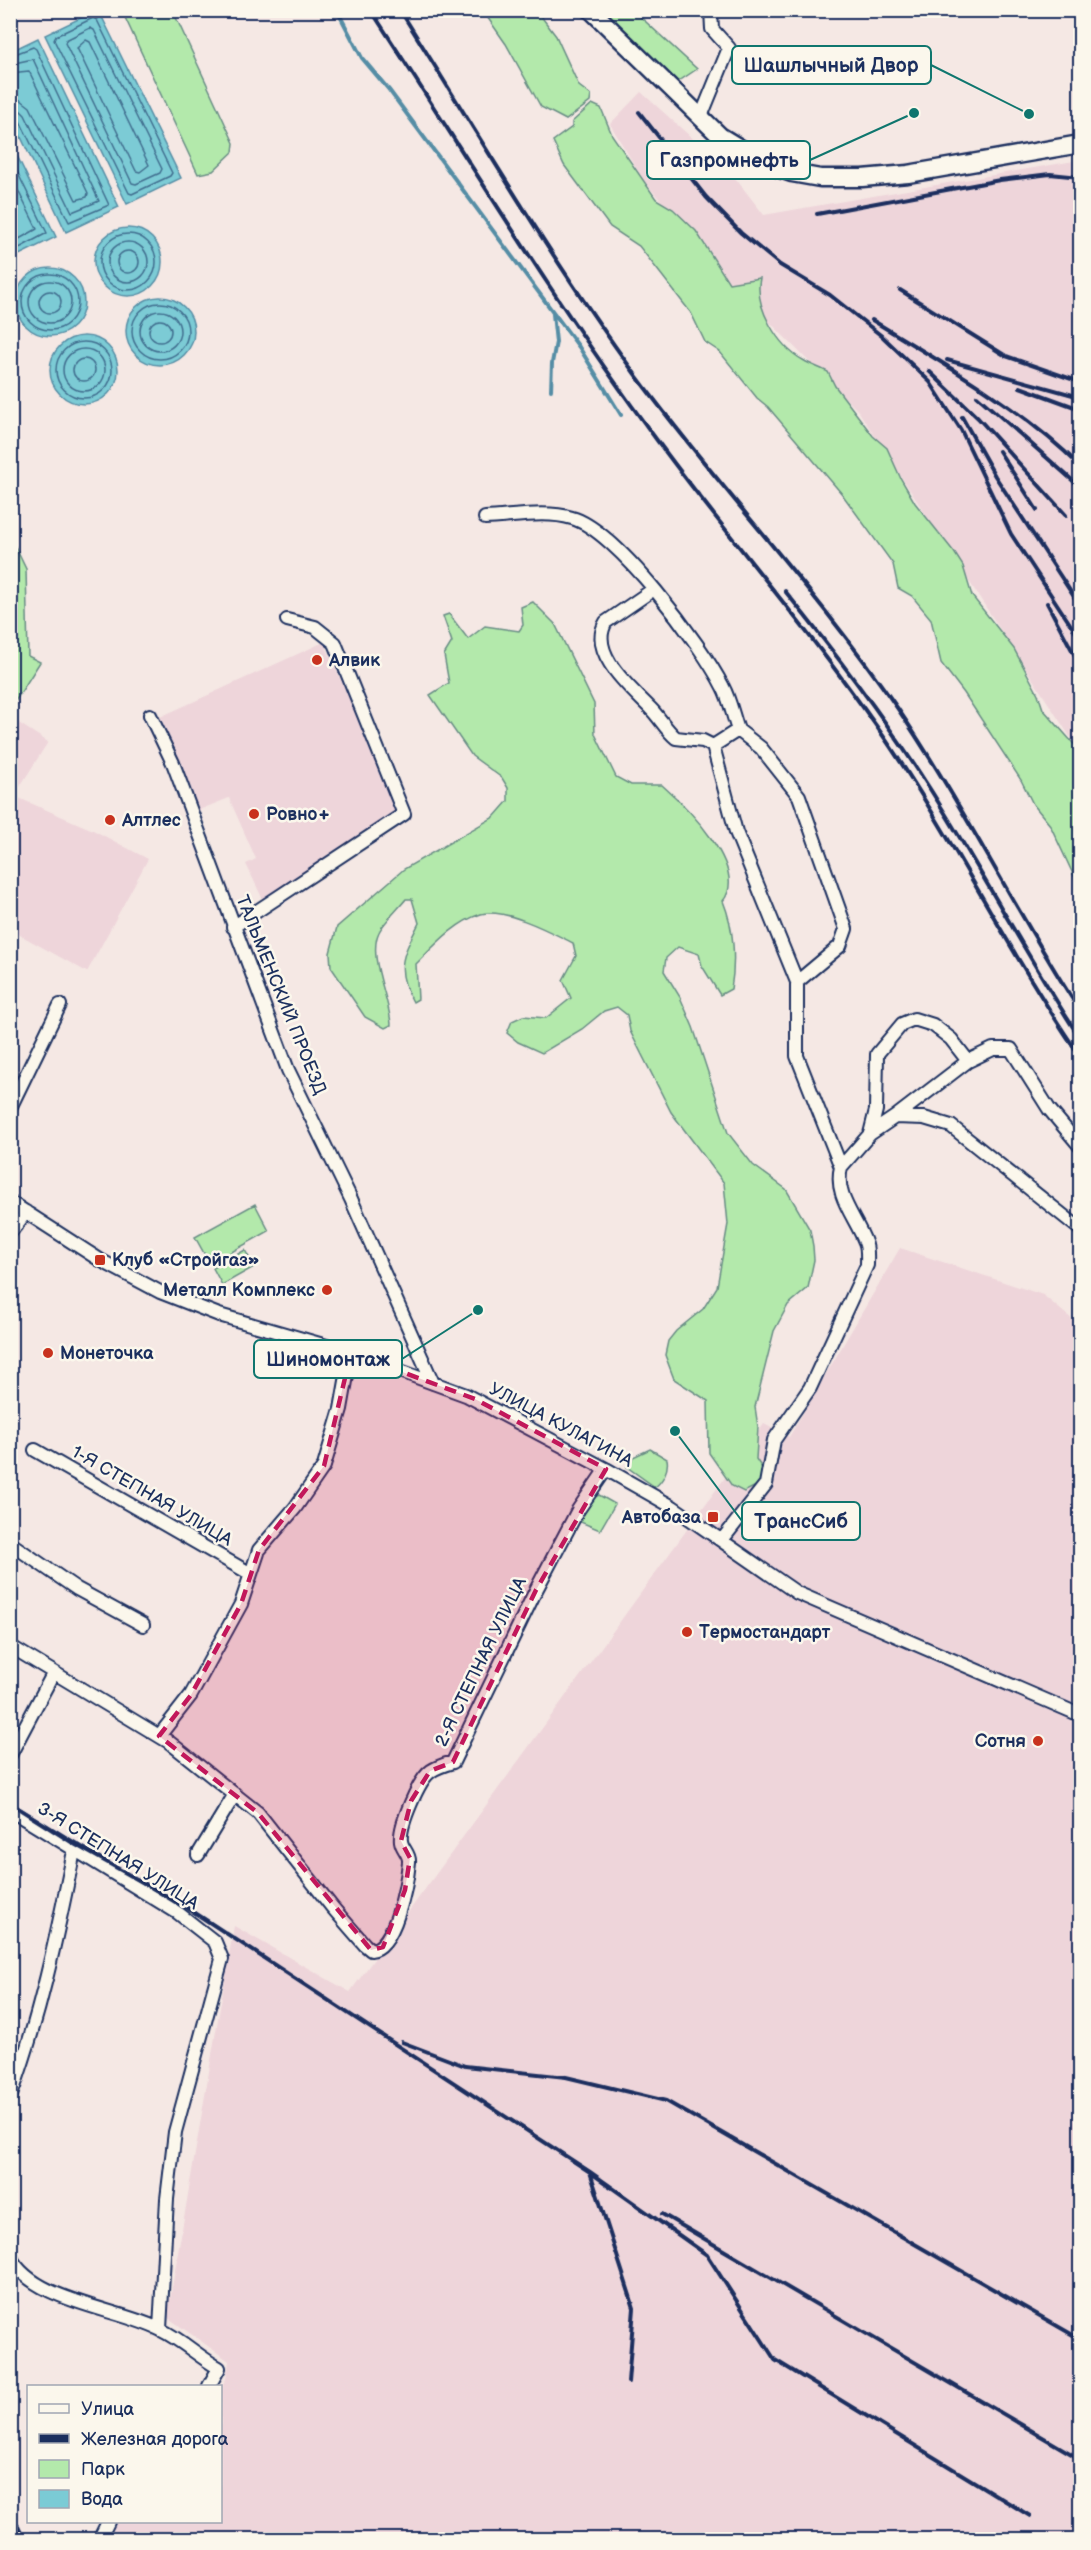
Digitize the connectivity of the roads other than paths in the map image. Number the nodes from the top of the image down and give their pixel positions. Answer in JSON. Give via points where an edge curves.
{"nodes":[{"id":1,"x":591,"y":10,"type":"edge"},
{"id":2,"x":711,"y":10,"type":"edge"},
{"id":3,"x":700,"y":119,"type":"junction"},
{"id":4,"x":1080,"y":144,"type":"edge"},
{"id":5,"x":485,"y":518,"type":"dead end"},
{"id":6,"x":654,"y":589,"type":"junction"},
{"id":7,"x":287,"y":620,"type":"dead end"},
{"id":8,"x":150,"y":715,"type":"dead end"},
{"id":9,"x":738,"y":730,"type":"junction"},
{"id":10,"x":713,"y":746,"type":"junction"},
{"id":11,"x":233,"y":927,"type":"junction"},
{"id":12,"x":797,"y":982,"type":"junction"},
{"id":13,"x":60,"y":1005,"type":"dead end"},
{"id":14,"x":968,"y":1061,"type":"junction"},
{"id":15,"x":10,"y":1108,"type":"edge"},
{"id":16,"x":895,"y":1117,"type":"junction"},
{"id":17,"x":870,"y":1134,"type":"junction"},
{"id":18,"x":1080,"y":1146,"type":"edge"},
{"id":19,"x":841,"y":1167,"type":"junction"},
{"id":20,"x":10,"y":1202,"type":"edge"},
{"id":21,"x":26,"y":1212,"type":"junction"},
{"id":22,"x":1080,"y":1229,"type":"edge"},
{"id":23,"x":10,"y":1233,"type":"edge"},
{"id":24,"x":351,"y":1353,"type":"junction"},
{"id":25,"x":433,"y":1383,"type":"junction"},
{"id":26,"x":34,"y":1450,"type":"dead end"},
{"id":27,"x":606,"y":1468,"type":"junction"},
{"id":28,"x":722,"y":1540,"type":"junction"},
{"id":29,"x":10,"y":1543,"type":"edge"},
{"id":30,"x":251,"y":1574,"type":"junction"},
{"id":31,"x":143,"y":1625,"type":"dead end"},
{"id":32,"x":10,"y":1646,"type":"edge"},
{"id":33,"x":53,"y":1674,"type":"junction"},
{"id":34,"x":1080,"y":1715,"type":"edge"},
{"id":35,"x":159,"y":1736,"type":"junction"},
{"id":36,"x":10,"y":1755,"type":"edge"},
{"id":37,"x":235,"y":1794,"type":"junction"},
{"id":38,"x":10,"y":1810,"type":"edge"},
{"id":39,"x":74,"y":1851,"type":"junction"},
{"id":40,"x":198,"y":1856,"type":"dead end"},
{"id":41,"x":10,"y":2097,"type":"edge"},
{"id":42,"x":10,"y":2256,"type":"edge"},
{"id":43,"x":159,"y":2329,"type":"junction"},
{"id":44,"x":210,"y":2385,"type":"edge"},
{"id":45,"x":108,"y":2523,"type":"edge"},
{"id":46,"x":99,"y":2540,"type":"edge"}],
"edges":[{"from":1,"to":3,"type":"main road"},
{"from":2,"to":3,"type":"street","via":[[712,29],[729,48]]},
{"from":3,"to":4,"type":"main road","via":[[766,164],[820,178],[908,174]]},
{"from":5,"to":6,"type":"street","via":[[575,518],[616,549]]},
{"from":6,"to":9,"type":"street","via":[[723,687]]},
{"from":6,"to":10,"type":"street","via":[[606,622],[602,628],[605,651],[611,666],[676,738]]},
{"from":7,"to":11,"type":"street","via":[[315,627],[336,643],[404,814]]},
{"from":8,"to":11,"type":"street","name":"ТАЛЬМЕНСКИЙ ПРОЕЗД","via":[[173,763]]},
{"from":9,"to":10,"type":"street"},
{"from":9,"to":12,"type":"street","via":[[760,748],[799,796],[846,929],[840,946]]},
{"from":10,"to":12,"type":"street","via":[[736,832]]},
{"from":11,"to":25,"type":"street","name":"ТАЛЬМЕНСКИЙ ПРОЕЗД","via":[[288,1070],[347,1190]]},
{"from":12,"to":19,"type":"street","via":[[797,1056]]},
{"from":13,"to":15,"type":"street"},
{"from":14,"to":16,"type":"street"},
{"from":14,"to":17,"type":"street","via":[[951,1039],[933,1025],[914,1019],[902,1024],[877,1054],[876,1110]]},
{"from":14,"to":18,"type":"street","via":[[993,1049],[1011,1049],[1049,1109]]},
{"from":16,"to":17,"type":"street"},
{"from":16,"to":22,"type":"street","via":[[924,1118],[951,1126]]},
{"from":17,"to":19,"type":"street"},
{"from":19,"to":28,"type":"street","via":[[838,1180],[844,1201],[867,1244],[867,1265],[810,1388],[774,1440],[766,1484]]},
{"from":20,"to":21,"type":"street","name":"УЛИЦА КУЛАГИНА"},
{"from":21,"to":23,"type":"street"},
{"from":21,"to":24,"type":"street","name":"УЛИЦА КУЛАГИНА","via":[[123,1274],[160,1292],[219,1315]]},
{"from":24,"to":25,"type":"street","name":"УЛИЦА КУЛАГИНА"},
{"from":24,"to":30,"type":"street","via":[[341,1409],[324,1466],[295,1509],[259,1550]]},
{"from":25,"to":27,"type":"street","name":"УЛИЦА КУЛАГИНА","via":[[466,1395]]},
{"from":26,"to":30,"type":"street","name":"1-Я СТЕПНАЯ УЛИЦА"},
{"from":27,"to":28,"type":"street","name":"УЛИЦА КУЛАГИНА"},
{"from":27,"to":37,"type":"street","name":"2-Я СТЕПНАЯ УЛИЦА","via":[[578,1510],[536,1590],[453,1762],[430,1771],[411,1801],[401,1841],[410,1858],[405,1890],[383,1947],[371,1950],[365,1945],[258,1813]]},
{"from":28,"to":34,"type":"street","name":"УЛИЦА КУЛАГИНА","via":[[797,1593]]},
{"from":29,"to":31,"type":"street","via":[[77,1589]]},
{"from":30,"to":35,"type":"street","via":[[241,1604],[191,1695]]},
{"from":32,"to":33,"type":"street","name":"2-Я СТЕПНАЯ УЛИЦА"},
{"from":33,"to":35,"type":"street","name":"2-Я СТЕПНАЯ УЛИЦА"},
{"from":33,"to":36,"type":"street"},
{"from":35,"to":37,"type":"street","name":"2-Я СТЕПНАЯ УЛИЦА"},
{"from":37,"to":40,"type":"street"},
{"from":38,"to":39,"type":"street","name":"3-Я СТЕПНАЯ УЛИЦА"},
{"from":39,"to":41,"type":"street","via":[[35,2027]]},
{"from":39,"to":43,"type":"street","name":"3-Я СТЕПНАЯ УЛИЦА","via":[[178,1913],[215,1942],[222,1959],[175,2132]]},
{"from":42,"to":43,"type":"street","via":[[18,2271],[63,2296]]},
{"from":43,"to":44,"type":"street","via":[[219,2368]]},
{"from":45,"to":46,"type":"street"}]}
